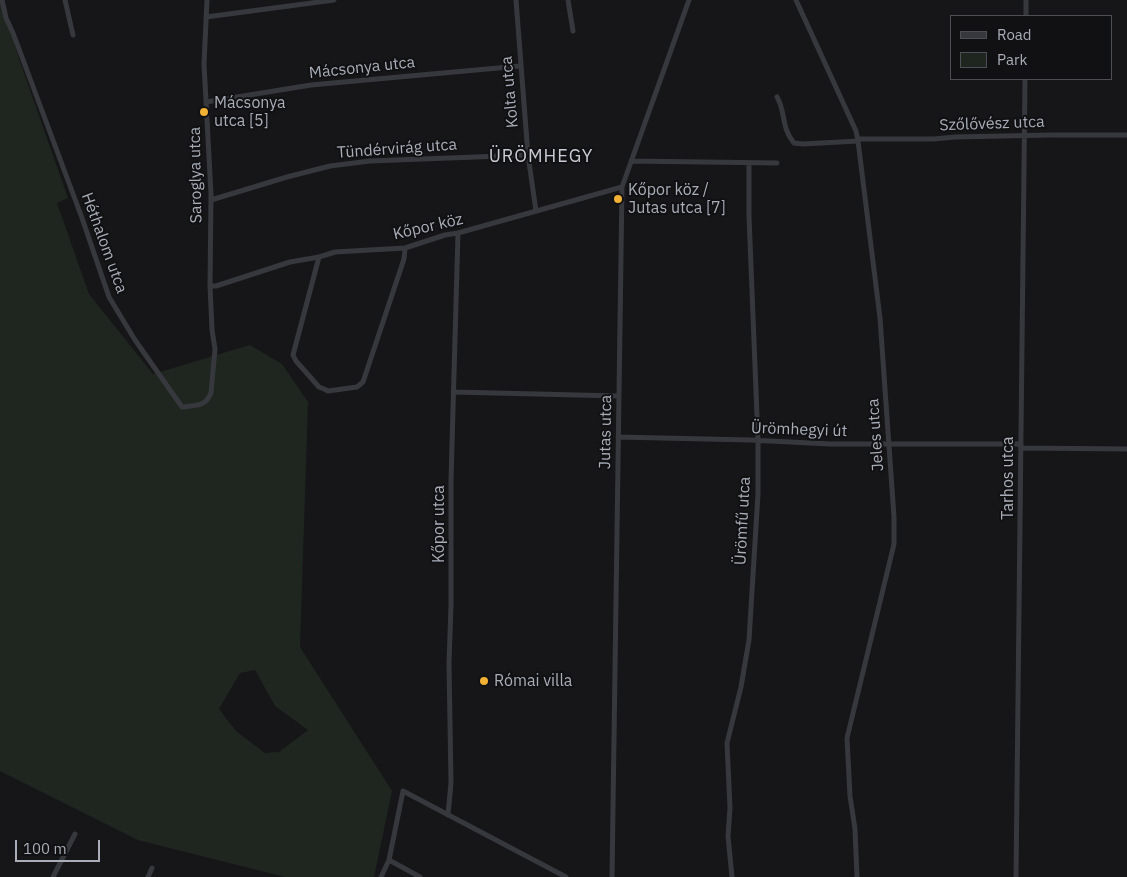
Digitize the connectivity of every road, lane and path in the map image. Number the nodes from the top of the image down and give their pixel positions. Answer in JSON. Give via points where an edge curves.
{"nodes":[{"id":1,"x":2,"y":0,"type":"edge"},
{"id":2,"x":65,"y":0,"type":"edge"},
{"id":3,"x":207,"y":0,"type":"edge"},
{"id":4,"x":334,"y":0,"type":"edge"},
{"id":5,"x":516,"y":0,"type":"edge"},
{"id":6,"x":568,"y":0,"type":"edge"},
{"id":7,"x":688,"y":0,"type":"edge"},
{"id":8,"x":796,"y":0,"type":"edge"},
{"id":9,"x":1026,"y":0,"type":"edge"},
{"id":10,"x":1026,"y":15,"type":"edge"},
{"id":11,"x":206,"y":17,"type":"junction"},
{"id":12,"x":573,"y":30,"type":"dead end"},
{"id":13,"x":73,"y":35,"type":"dead end"},
{"id":14,"x":520,"y":66,"type":"junction"},
{"id":15,"x":1025,"y":80,"type":"edge"},
{"id":16,"x":777,"y":97,"type":"dead end"},
{"id":17,"x":206,"y":102,"type":"junction"},
{"id":18,"x":1025,"y":135,"type":"junction"},
{"id":19,"x":1127,"y":135,"type":"edge"},
{"id":20,"x":858,"y":140,"type":"junction"},
{"id":21,"x":528,"y":155,"type":"junction"},
{"id":22,"x":631,"y":161,"type":"junction"},
{"id":23,"x":748,"y":163,"type":"junction"},
{"id":24,"x":777,"y":163,"type":"dead end"},
{"id":25,"x":622,"y":187,"type":"junction"},
{"id":26,"x":211,"y":200,"type":"junction"},
{"id":27,"x":536,"y":211,"type":"junction"},
{"id":28,"x":458,"y":233,"type":"junction"},
{"id":29,"x":405,"y":248,"type":"junction"},
{"id":30,"x":319,"y":257,"type":"junction"},
{"id":31,"x":210,"y":286,"type":"junction"},
{"id":32,"x":215,"y":349,"type":"joint"},
{"id":33,"x":453,"y":392,"type":"junction"},
{"id":34,"x":619,"y":396,"type":"junction"},
{"id":35,"x":618,"y":437,"type":"junction"},
{"id":36,"x":758,"y":441,"type":"junction"},
{"id":37,"x":889,"y":445,"type":"junction"},
{"id":38,"x":1020,"y":446,"type":"junction"},
{"id":39,"x":1127,"y":449,"type":"edge"},
{"id":40,"x":448,"y":815,"type":"junction"},
{"id":41,"x":75,"y":834,"type":"dead end"},
{"id":42,"x":388,"y":860,"type":"junction"},
{"id":43,"x":152,"y":868,"type":"dead end"},
{"id":44,"x":53,"y":877,"type":"edge"},
{"id":45,"x":148,"y":877,"type":"edge"},
{"id":46,"x":381,"y":877,"type":"edge"},
{"id":47,"x":420,"y":877,"type":"edge"},
{"id":48,"x":566,"y":877,"type":"edge"},
{"id":49,"x":612,"y":877,"type":"edge"},
{"id":50,"x":732,"y":877,"type":"edge"},
{"id":51,"x":857,"y":877,"type":"edge"},
{"id":52,"x":1016,"y":877,"type":"edge"}],
"edges":[{"from":1,"to":32,"type":"street","name":"Héthalom utca","via":[[109,297],[182,407],[203,404],[212,393]]},
{"from":2,"to":13,"type":"street"},
{"from":3,"to":11,"type":"street","name":"Saroglya utca"},
{"from":4,"to":11,"type":"street"},
{"from":5,"to":14,"type":"street","name":"Kolta utca"},
{"from":6,"to":12,"type":"street"},
{"from":7,"to":22,"type":"street","name":"Jutas utca"},
{"from":8,"to":20,"type":"street","name":"Jeles utca"},
{"from":9,"to":10,"type":"street"},
{"from":11,"to":17,"type":"street","name":"Saroglya utca"},
{"from":14,"to":17,"type":"street","name":"Mácsonya utca","via":[[311,85]]},
{"from":14,"to":21,"type":"street","name":"Kolta utca"},
{"from":15,"to":18,"type":"street","name":"Tarhos utca"},
{"from":16,"to":20,"type":"street","name":"Szőlővész utca","via":[[786,132],[794,142]]},
{"from":17,"to":26,"type":"street","name":"Saroglya utca"},
{"from":18,"to":19,"type":"street","name":"Szőlővész utca"},
{"from":18,"to":20,"type":"street","name":"Szőlővész utca"},
{"from":18,"to":38,"type":"street","name":"Tarhos utca"},
{"from":20,"to":37,"type":"street","name":"Jeles utca","via":[[880,318]]},
{"from":21,"to":26,"type":"street","name":"Tündérvirág utca","via":[[370,161],[330,166]]},
{"from":21,"to":27,"type":"street","name":"Kolta utca"},
{"from":22,"to":23,"type":"street"},
{"from":22,"to":25,"type":"street","name":"Jutas utca"},
{"from":23,"to":24,"type":"street"},
{"from":23,"to":36,"type":"street","name":"Ürömfű utca"},
{"from":25,"to":27,"type":"street","name":"Kőpor köz"},
{"from":25,"to":34,"type":"street","name":"Jutas utca"},
{"from":26,"to":31,"type":"street","name":"Saroglya utca"},
{"from":27,"to":28,"type":"street","name":"Kőpor köz"},
{"from":28,"to":29,"type":"street","name":"Kőpor köz"},
{"from":28,"to":33,"type":"street","name":"Kőpor utca"},
{"from":29,"to":30,"type":"street","name":"Kőpor köz","via":[[335,252]]},
{"from":29,"to":30,"type":"street","via":[[363,382],[357,387],[328,391],[319,387],[294,355]]},
{"from":30,"to":31,"type":"street","name":"Kőpor köz","via":[[290,262]]},
{"from":31,"to":32,"type":"street","name":"Saroglya utca"},
{"from":33,"to":34,"type":"street"},
{"from":33,"to":40,"type":"street","name":"Kőpor utca","via":[[449,663],[451,783]]},
{"from":34,"to":35,"type":"street","name":"Jutas utca"},
{"from":35,"to":36,"type":"street","name":"Ürömhegyi út"},
{"from":35,"to":49,"type":"street","name":"Jutas utca"},
{"from":36,"to":37,"type":"street","name":"Ürömhegyi út"},
{"from":36,"to":50,"type":"street","name":"Ürömfű utca","via":[[757,532],[749,640],[727,743]]},
{"from":37,"to":38,"type":"street","name":"Ürömhegyi út"},
{"from":37,"to":51,"type":"street","name":"Jeles utca","via":[[894,544],[847,738]]},
{"from":38,"to":39,"type":"street","name":"Ürömhegyi út"},
{"from":38,"to":52,"type":"street","name":"Tarhos utca"},
{"from":40,"to":42,"type":"street","via":[[403,791]]},
{"from":40,"to":48,"type":"street"},
{"from":41,"to":44,"type":"street"},
{"from":42,"to":46,"type":"street"},
{"from":42,"to":47,"type":"street"},
{"from":43,"to":45,"type":"street"}]}
